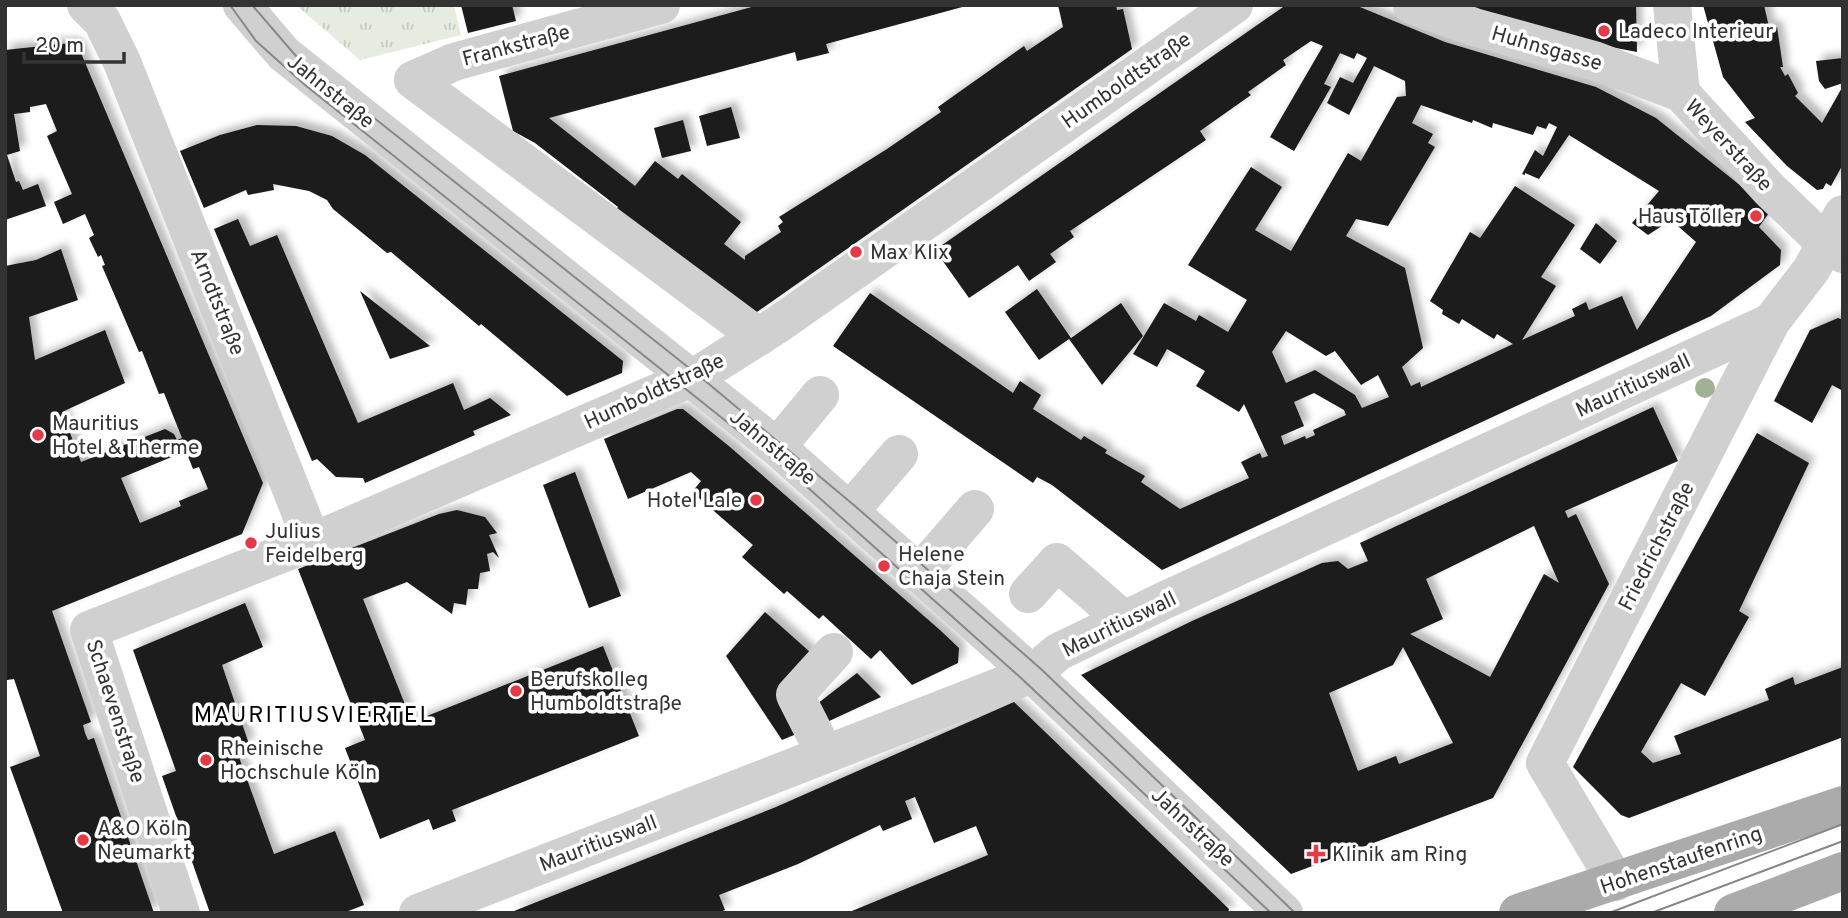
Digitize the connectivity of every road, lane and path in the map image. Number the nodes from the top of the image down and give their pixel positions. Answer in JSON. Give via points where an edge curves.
{"nodes":[{"id":1,"x":86,"y":5,"type":"edge"},
{"id":2,"x":242,"y":5,"type":"edge"},
{"id":3,"x":661,"y":5,"type":"edge"},
{"id":4,"x":1234,"y":5,"type":"edge"},
{"id":5,"x":1412,"y":5,"type":"edge"},
{"id":6,"x":1672,"y":5,"type":"edge"},
{"id":7,"x":1681,"y":93,"type":"junction"},
{"id":8,"x":1837,"y":237,"type":"edge"},
{"id":9,"x":1771,"y":322,"type":"junction"},
{"id":10,"x":760,"y":337,"type":"junction"},
{"id":11,"x":690,"y":379,"type":"junction"},
{"id":12,"x":820,"y":395,"type":"dead end"},
{"id":13,"x":777,"y":447,"type":"junction"},
{"id":14,"x":899,"y":454,"type":"dead end"},
{"id":15,"x":975,"y":509,"type":"dead end"},
{"id":16,"x":849,"y":512,"type":"junction"},
{"id":17,"x":313,"y":542,"type":"junction"},
{"id":18,"x":919,"y":574,"type":"junction"},
{"id":19,"x":1028,"y":594,"type":"dead end"},
{"id":20,"x":1124,"y":620,"type":"junction"},
{"id":21,"x":89,"y":630,"type":"joint"},
{"id":22,"x":834,"y":652,"type":"dead end"},
{"id":23,"x":1032,"y":674,"type":"junction"},
{"id":24,"x":825,"y":754,"type":"junction"},
{"id":25,"x":1843,"y":805,"type":"edge"},
{"id":26,"x":1843,"y":871,"type":"edge"},
{"id":27,"x":1616,"y":882,"type":"junction"},
{"id":28,"x":181,"y":913,"type":"edge"},
{"id":29,"x":418,"y":913,"type":"edge"},
{"id":30,"x":1284,"y":913,"type":"edge"},
{"id":31,"x":1518,"y":913,"type":"edge"},
{"id":32,"x":1733,"y":913,"type":"edge"}],
"edges":[{"from":1,"to":17,"type":"street","name":"Arndtstraße","via":[[102,20],[122,62]]},
{"from":2,"to":11,"type":"street","name":"Jahnstraße","via":[[284,54]]},
{"from":3,"to":10,"type":"street","name":"Frankstraße","via":[[454,62],[413,80]]},
{"from":4,"to":10,"type":"street","name":"Humboldtstraße"},
{"from":5,"to":7,"type":"street","name":"Huhnsgasse"},
{"from":6,"to":7,"type":"street","name":"Weyerstraße"},
{"from":7,"to":8,"type":"street","name":"Weyerstraße","via":[[1769,189]]},
{"from":8,"to":9,"type":"street","name":"Friedrichstraße"},
{"from":9,"to":20,"type":"street","name":"Mauritiuswall"},
{"from":9,"to":27,"type":"street","name":"Friedrichstraße","via":[[1545,763]]},
{"from":10,"to":11,"type":"street","name":"Humboldtstraße"},
{"from":11,"to":13,"type":"street","name":"Jahnstraße"},
{"from":11,"to":17,"type":"street","name":"Humboldtstraße"},
{"from":12,"to":13,"type":"street"},
{"from":13,"to":16,"type":"street","name":"Jahnstraße"},
{"from":14,"to":16,"type":"street"},
{"from":15,"to":18,"type":"street"},
{"from":16,"to":18,"type":"street","name":"Jahnstraße"},
{"from":17,"to":21,"type":"street","name":"Humboldtstraße"},
{"from":18,"to":23,"type":"street","name":"Jahnstraße"},
{"from":19,"to":20,"type":"street","via":[[1057,562]]},
{"from":20,"to":23,"type":"street","name":"Mauritiuswall","via":[[1058,652]]},
{"from":21,"to":28,"type":"street","name":"Schaevenstraße"},
{"from":22,"to":24,"type":"street","via":[[795,695]]},
{"from":23,"to":24,"type":"street","name":"Mauritiuswall"},
{"from":23,"to":30,"type":"street","name":"Jahnstraße"},
{"from":24,"to":29,"type":"street","name":"Mauritiuswall"},
{"from":25,"to":27,"type":"main road","name":"Hohenstaufenring"},
{"from":26,"to":32,"type":"main road"},
{"from":27,"to":31,"type":"main road","name":"Hohenstaufenring"}]}
